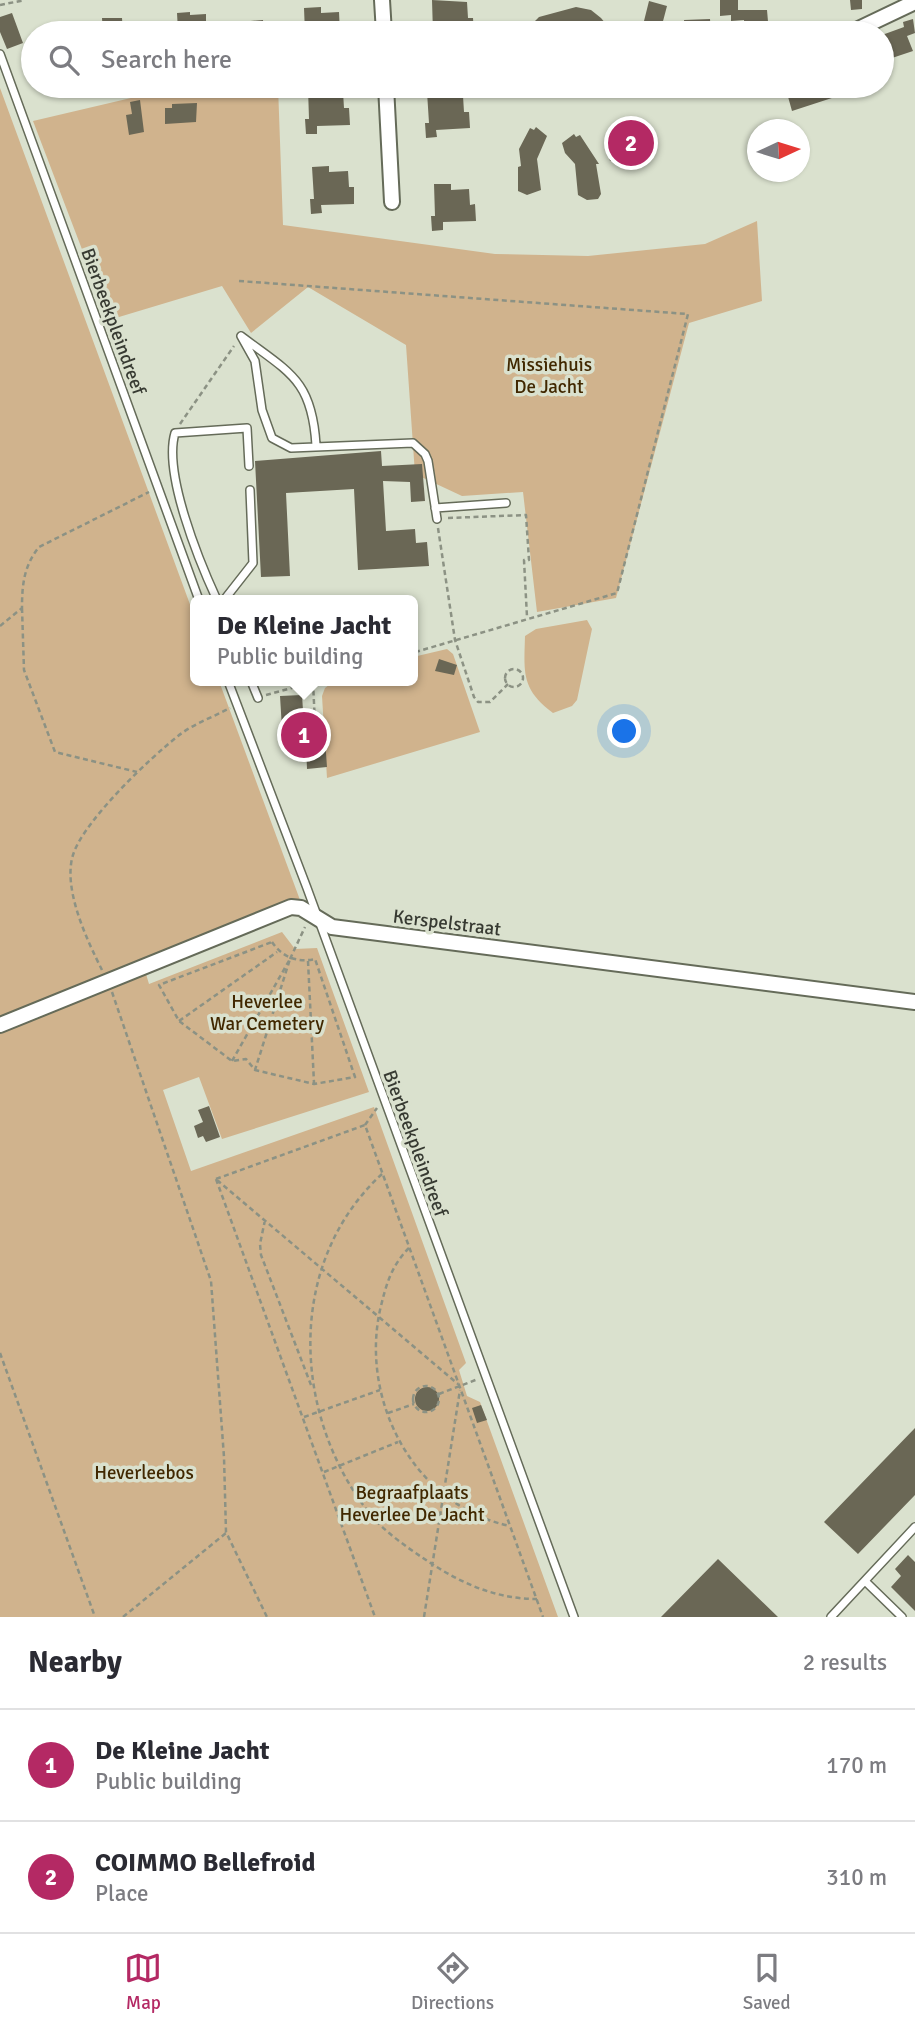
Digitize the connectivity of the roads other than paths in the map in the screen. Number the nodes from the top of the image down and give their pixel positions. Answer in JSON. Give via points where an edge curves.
{"nodes":[{"id":1,"x":382,"y":0,"type":"edge"},
{"id":2,"x":915,"y":2,"type":"edge"},
{"id":3,"x":383,"y":21,"type":"edge"},
{"id":4,"x":875,"y":21,"type":"edge"},
{"id":5,"x":0,"y":54,"type":"edge"},
{"id":6,"x":387,"y":98,"type":"edge"},
{"id":7,"x":392,"y":202,"type":"dead end"},
{"id":8,"x":316,"y":445,"type":"junction"},
{"id":9,"x":249,"y":466,"type":"dead end"},
{"id":10,"x":250,"y":490,"type":"dead end"},
{"id":11,"x":506,"y":503,"type":"dead end"},
{"id":12,"x":435,"y":508,"type":"junction"},
{"id":13,"x":437,"y":519,"type":"road end"},
{"id":14,"x":197,"y":595,"type":"edge"},
{"id":15,"x":214,"y":595,"type":"edge"},
{"id":16,"x":228,"y":595,"type":"edge"},
{"id":17,"x":230,"y":686,"type":"edge"},
{"id":18,"x":253,"y":686,"type":"edge"},
{"id":19,"x":258,"y":698,"type":"road end"},
{"id":20,"x":314,"y":918,"type":"junction"},
{"id":21,"x":915,"y":1002,"type":"edge"},
{"id":22,"x":0,"y":1025,"type":"edge"},
{"id":23,"x":914,"y":1530,"type":"edge"},
{"id":24,"x":866,"y":1583,"type":"junction"},
{"id":25,"x":574,"y":1617,"type":"edge"},
{"id":26,"x":831,"y":1617,"type":"edge"},
{"id":27,"x":902,"y":1617,"type":"edge"}],
"edges":[{"from":1,"to":3,"type":"street"},
{"from":2,"to":4,"type":"street"},
{"from":5,"to":14,"type":"lane","name":"Bierbeekpleindreef"},
{"from":6,"to":7,"type":"street"},
{"from":8,"to":8,"type":"lane","via":[[315,422],[303,387],[241,336],[255,361],[262,410],[272,438],[291,448]]},
{"from":8,"to":12,"type":"lane","via":[[413,443],[428,461]]},
{"from":9,"to":15,"type":"lane","via":[[247,428],[174,433],[173,480]]},
{"from":10,"to":16,"type":"lane","via":[[253,563]]},
{"from":11,"to":12,"type":"lane"},
{"from":12,"to":13,"type":"lane"},
{"from":17,"to":20,"type":"lane","name":"Bierbeekpleindreef"},
{"from":18,"to":19,"type":"lane"},
{"from":20,"to":21,"type":"street","name":"Kerspelstraat","via":[[332,927]]},
{"from":20,"to":22,"type":"street","name":"Kerspelstraat","via":[[291,906]]},
{"from":20,"to":25,"type":"lane","name":"Bierbeekpleindreef"},
{"from":23,"to":24,"type":"lane"},
{"from":24,"to":26,"type":"lane"},
{"from":24,"to":27,"type":"lane"}]}
